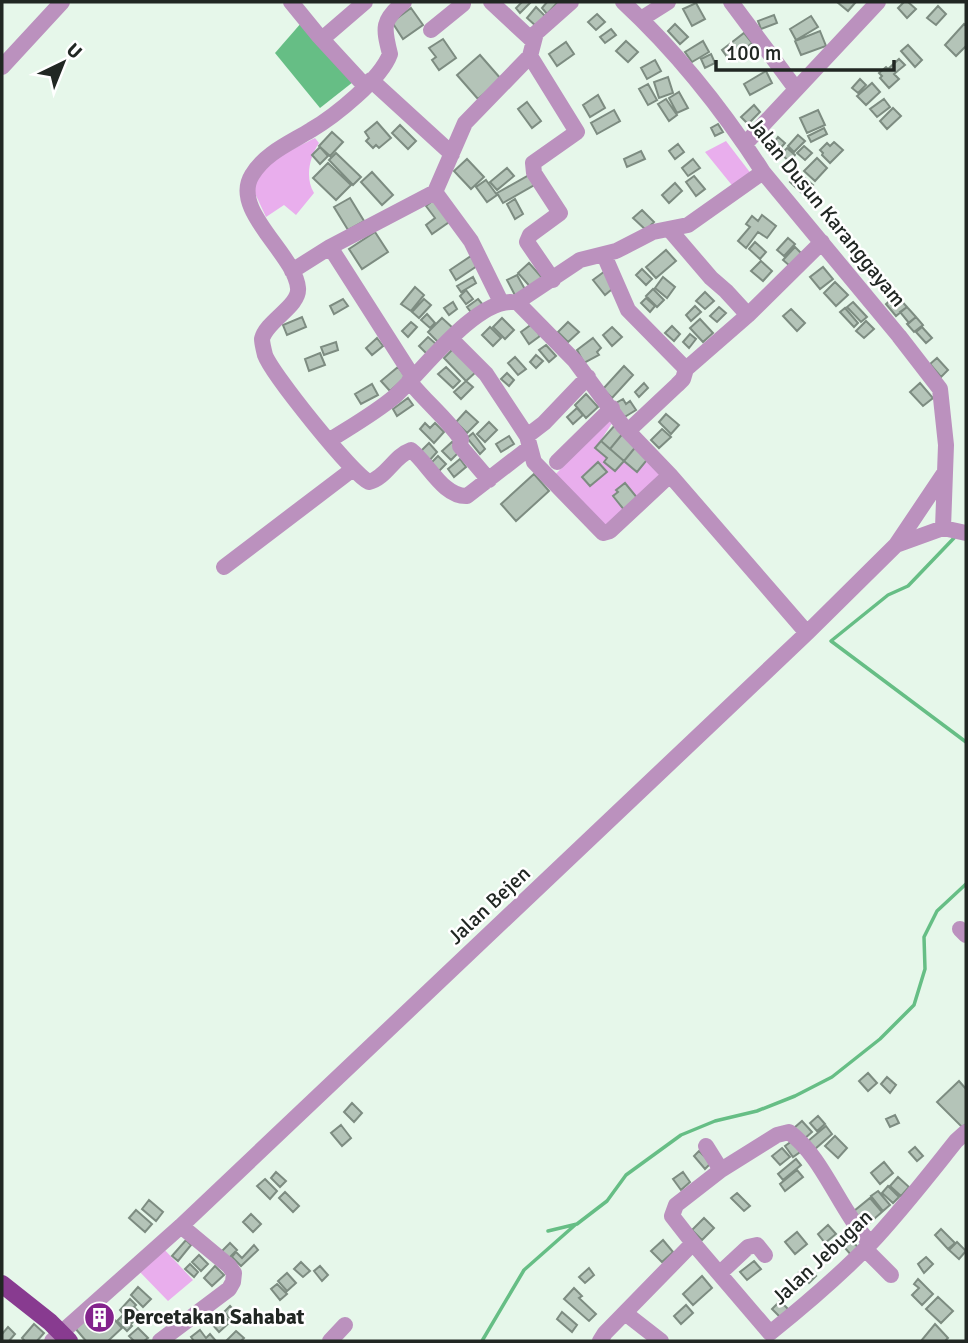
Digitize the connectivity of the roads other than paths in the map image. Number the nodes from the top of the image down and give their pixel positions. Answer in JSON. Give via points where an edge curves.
{"nodes":[{"id":1,"x":62,"y":2,"type":"edge"},
{"id":2,"x":291,"y":2,"type":"edge"},
{"id":3,"x":365,"y":2,"type":"edge"},
{"id":4,"x":404,"y":2,"type":"edge"},
{"id":5,"x":466,"y":2,"type":"edge"},
{"id":6,"x":491,"y":2,"type":"edge"},
{"id":7,"x":571,"y":2,"type":"edge"},
{"id":8,"x":623,"y":2,"type":"edge"},
{"id":9,"x":668,"y":2,"type":"edge"},
{"id":10,"x":731,"y":2,"type":"edge"},
{"id":11,"x":878,"y":2,"type":"edge"},
{"id":12,"x":641,"y":19,"type":"junction"},
{"id":13,"x":431,"y":30,"type":"dead end"},
{"id":14,"x":322,"y":39,"type":"junction"},
{"id":15,"x":531,"y":48,"type":"junction"},
{"id":16,"x":2,"y":67,"type":"edge"},
{"id":17,"x":368,"y":83,"type":"junction"},
{"id":18,"x":796,"y":89,"type":"junction"},
{"id":19,"x":745,"y":144,"type":"junction"},
{"id":20,"x":452,"y":154,"type":"junction"},
{"id":21,"x":764,"y":172,"type":"junction"},
{"id":22,"x":435,"y":192,"type":"junction"},
{"id":23,"x":669,"y":229,"type":"junction"},
{"id":24,"x":822,"y":242,"type":"junction"},
{"id":25,"x":330,"y":247,"type":"junction"},
{"id":26,"x":604,"y":255,"type":"junction"},
{"id":27,"x":292,"y":271,"type":"junction"},
{"id":28,"x":553,"y":280,"type":"junction"},
{"id":29,"x":509,"y":302,"type":"junction"},
{"id":30,"x":748,"y":315,"type":"junction"},
{"id":31,"x":451,"y":339,"type":"junction"},
{"id":32,"x":686,"y":369,"type":"junction"},
{"id":33,"x":588,"y":377,"type":"junction"},
{"id":34,"x":411,"y":379,"type":"junction"},
{"id":35,"x":612,"y":408,"type":"junction"},
{"id":36,"x":628,"y":431,"type":"junction"},
{"id":37,"x":330,"y":440,"type":"junction"},
{"id":38,"x":528,"y":442,"type":"junction"},
{"id":39,"x":557,"y":462,"type":"dead end"},
{"id":40,"x":353,"y":469,"type":"junction"},
{"id":41,"x":946,"y":472,"type":"junction"},
{"id":42,"x":670,"y":475,"type":"junction"},
{"id":43,"x":489,"y":480,"type":"junction"},
{"id":44,"x":943,"y":528,"type":"junction"},
{"id":45,"x":966,"y":533,"type":"edge"},
{"id":46,"x":896,"y":545,"type":"junction"},
{"id":47,"x":224,"y":567,"type":"dead end"},
{"id":48,"x":807,"y":633,"type":"junction"},
{"id":49,"x":963,"y":1142,"type":"edge"},
{"id":50,"x":706,"y":1146,"type":"dead end"},
{"id":51,"x":721,"y":1170,"type":"junction"},
{"id":52,"x":181,"y":1226,"type":"junction"},
{"id":53,"x":693,"y":1243,"type":"junction"},
{"id":54,"x":868,"y":1246,"type":"junction"},
{"id":55,"x":765,"y":1255,"type":"dead end"},
{"id":56,"x":720,"y":1273,"type":"junction"},
{"id":57,"x":891,"y":1275,"type":"dead end"},
{"id":58,"x":2,"y":1284,"type":"edge"},
{"id":59,"x":625,"y":1313,"type":"junction"},
{"id":60,"x":345,"y":1325,"type":"dead end"},
{"id":61,"x":766,"y":1337,"type":"edge"},
{"id":62,"x":61,"y":1338,"type":"edge"},
{"id":63,"x":160,"y":1341,"type":"edge"},
{"id":64,"x":330,"y":1341,"type":"edge"},
{"id":65,"x":600,"y":1341,"type":"edge"},
{"id":66,"x":661,"y":1341,"type":"edge"}],
"edges":[{"from":1,"to":16,"type":"street"},
{"from":2,"to":14,"type":"street"},
{"from":3,"to":14,"type":"street"},
{"from":4,"to":17,"type":"street","via":[[385,21],[390,54]]},
{"from":5,"to":13,"type":"street"},
{"from":6,"to":15,"type":"street"},
{"from":7,"to":15,"type":"street","via":[[536,33]]},
{"from":8,"to":12,"type":"street","name":"Jalan Dusun Karanggayam"},
{"from":9,"to":12,"type":"street"},
{"from":10,"to":18,"type":"street"},
{"from":11,"to":18,"type":"street"},
{"from":12,"to":19,"type":"street","name":"Jalan Dusun Karanggayam","via":[[679,58]]},
{"from":14,"to":17,"type":"street"},
{"from":15,"to":20,"type":"street","via":[[465,123]]},
{"from":15,"to":28,"type":"street","via":[[577,132],[533,163],[534,173],[559,213],[527,242]]},
{"from":17,"to":20,"type":"street"},
{"from":17,"to":27,"type":"street","via":[[337,113],[272,154],[249,179],[248,193],[258,221]]},
{"from":18,"to":19,"type":"street"},
{"from":19,"to":21,"type":"street","name":"Jalan Dusun Karanggayam"},
{"from":20,"to":22,"type":"street"},
{"from":21,"to":23,"type":"street","via":[[688,225]]},
{"from":21,"to":24,"type":"street","name":"Jalan Dusun Karanggayam"},
{"from":22,"to":25,"type":"street"},
{"from":22,"to":29,"type":"street"},
{"from":23,"to":26,"type":"street"},
{"from":23,"to":30,"type":"street"},
{"from":24,"to":30,"type":"street"},
{"from":24,"to":41,"type":"street","name":"Jalan Dusun Karanggayam","via":[[940,389]]},
{"from":25,"to":27,"type":"street"},
{"from":25,"to":34,"type":"street"},
{"from":26,"to":28,"type":"street","via":[[580,260]]},
{"from":26,"to":32,"type":"street","via":[[628,310]]},
{"from":27,"to":37,"type":"street","via":[[297,295],[268,327],[262,340],[265,356]]},
{"from":28,"to":29,"type":"street"},
{"from":29,"to":31,"type":"street","via":[[483,312]]},
{"from":29,"to":33,"type":"street"},
{"from":30,"to":32,"type":"street"},
{"from":31,"to":34,"type":"street"},
{"from":31,"to":38,"type":"street","via":[[486,374]]},
{"from":32,"to":36,"type":"street","via":[[683,379]]},
{"from":33,"to":35,"type":"street"},
{"from":33,"to":38,"type":"street"},
{"from":34,"to":37,"type":"street","via":[[384,405]]},
{"from":34,"to":43,"type":"street"},
{"from":35,"to":36,"type":"street"},
{"from":35,"to":39,"type":"street"},
{"from":36,"to":42,"type":"street"},
{"from":37,"to":40,"type":"street"},
{"from":38,"to":42,"type":"street","via":[[534,462],[545,476],[605,533]]},
{"from":38,"to":43,"type":"street"},
{"from":40,"to":43,"type":"street","via":[[369,482],[411,450],[456,495],[467,496]]},
{"from":40,"to":47,"type":"street"},
{"from":41,"to":44,"type":"street","name":"Jalan Dusun Karanggayam"},
{"from":41,"to":46,"type":"street"},
{"from":42,"to":48,"type":"street"},
{"from":44,"to":45,"type":"street"},
{"from":44,"to":46,"type":"street","name":"Jalan Bejen"},
{"from":46,"to":48,"type":"street","name":"Jalan Bejen"},
{"from":48,"to":52,"type":"street","name":"Jalan Bejen"},
{"from":49,"to":54,"type":"street","name":"Jalan Jebugan"},
{"from":50,"to":51,"type":"street"},
{"from":51,"to":53,"type":"street","name":"Jalan Jebugan","via":[[673,1212]]},
{"from":51,"to":54,"type":"street","via":[[789,1132],[814,1160]]},
{"from":52,"to":62,"type":"street","name":"Jalan Bejen"},
{"from":52,"to":63,"type":"street","via":[[229,1266],[233,1282]]},
{"from":53,"to":56,"type":"street","name":"Jalan Jebugan"},
{"from":53,"to":59,"type":"street"},
{"from":54,"to":57,"type":"street"},
{"from":54,"to":61,"type":"street","name":"Jalan Jebugan"},
{"from":55,"to":56,"type":"street","via":[[757,1245],[748,1247]]},
{"from":56,"to":61,"type":"street","name":"Jalan Jebugan"},
{"from":58,"to":62,"type":"main road"},
{"from":59,"to":65,"type":"street"},
{"from":59,"to":66,"type":"street"},
{"from":60,"to":64,"type":"street"}]}
